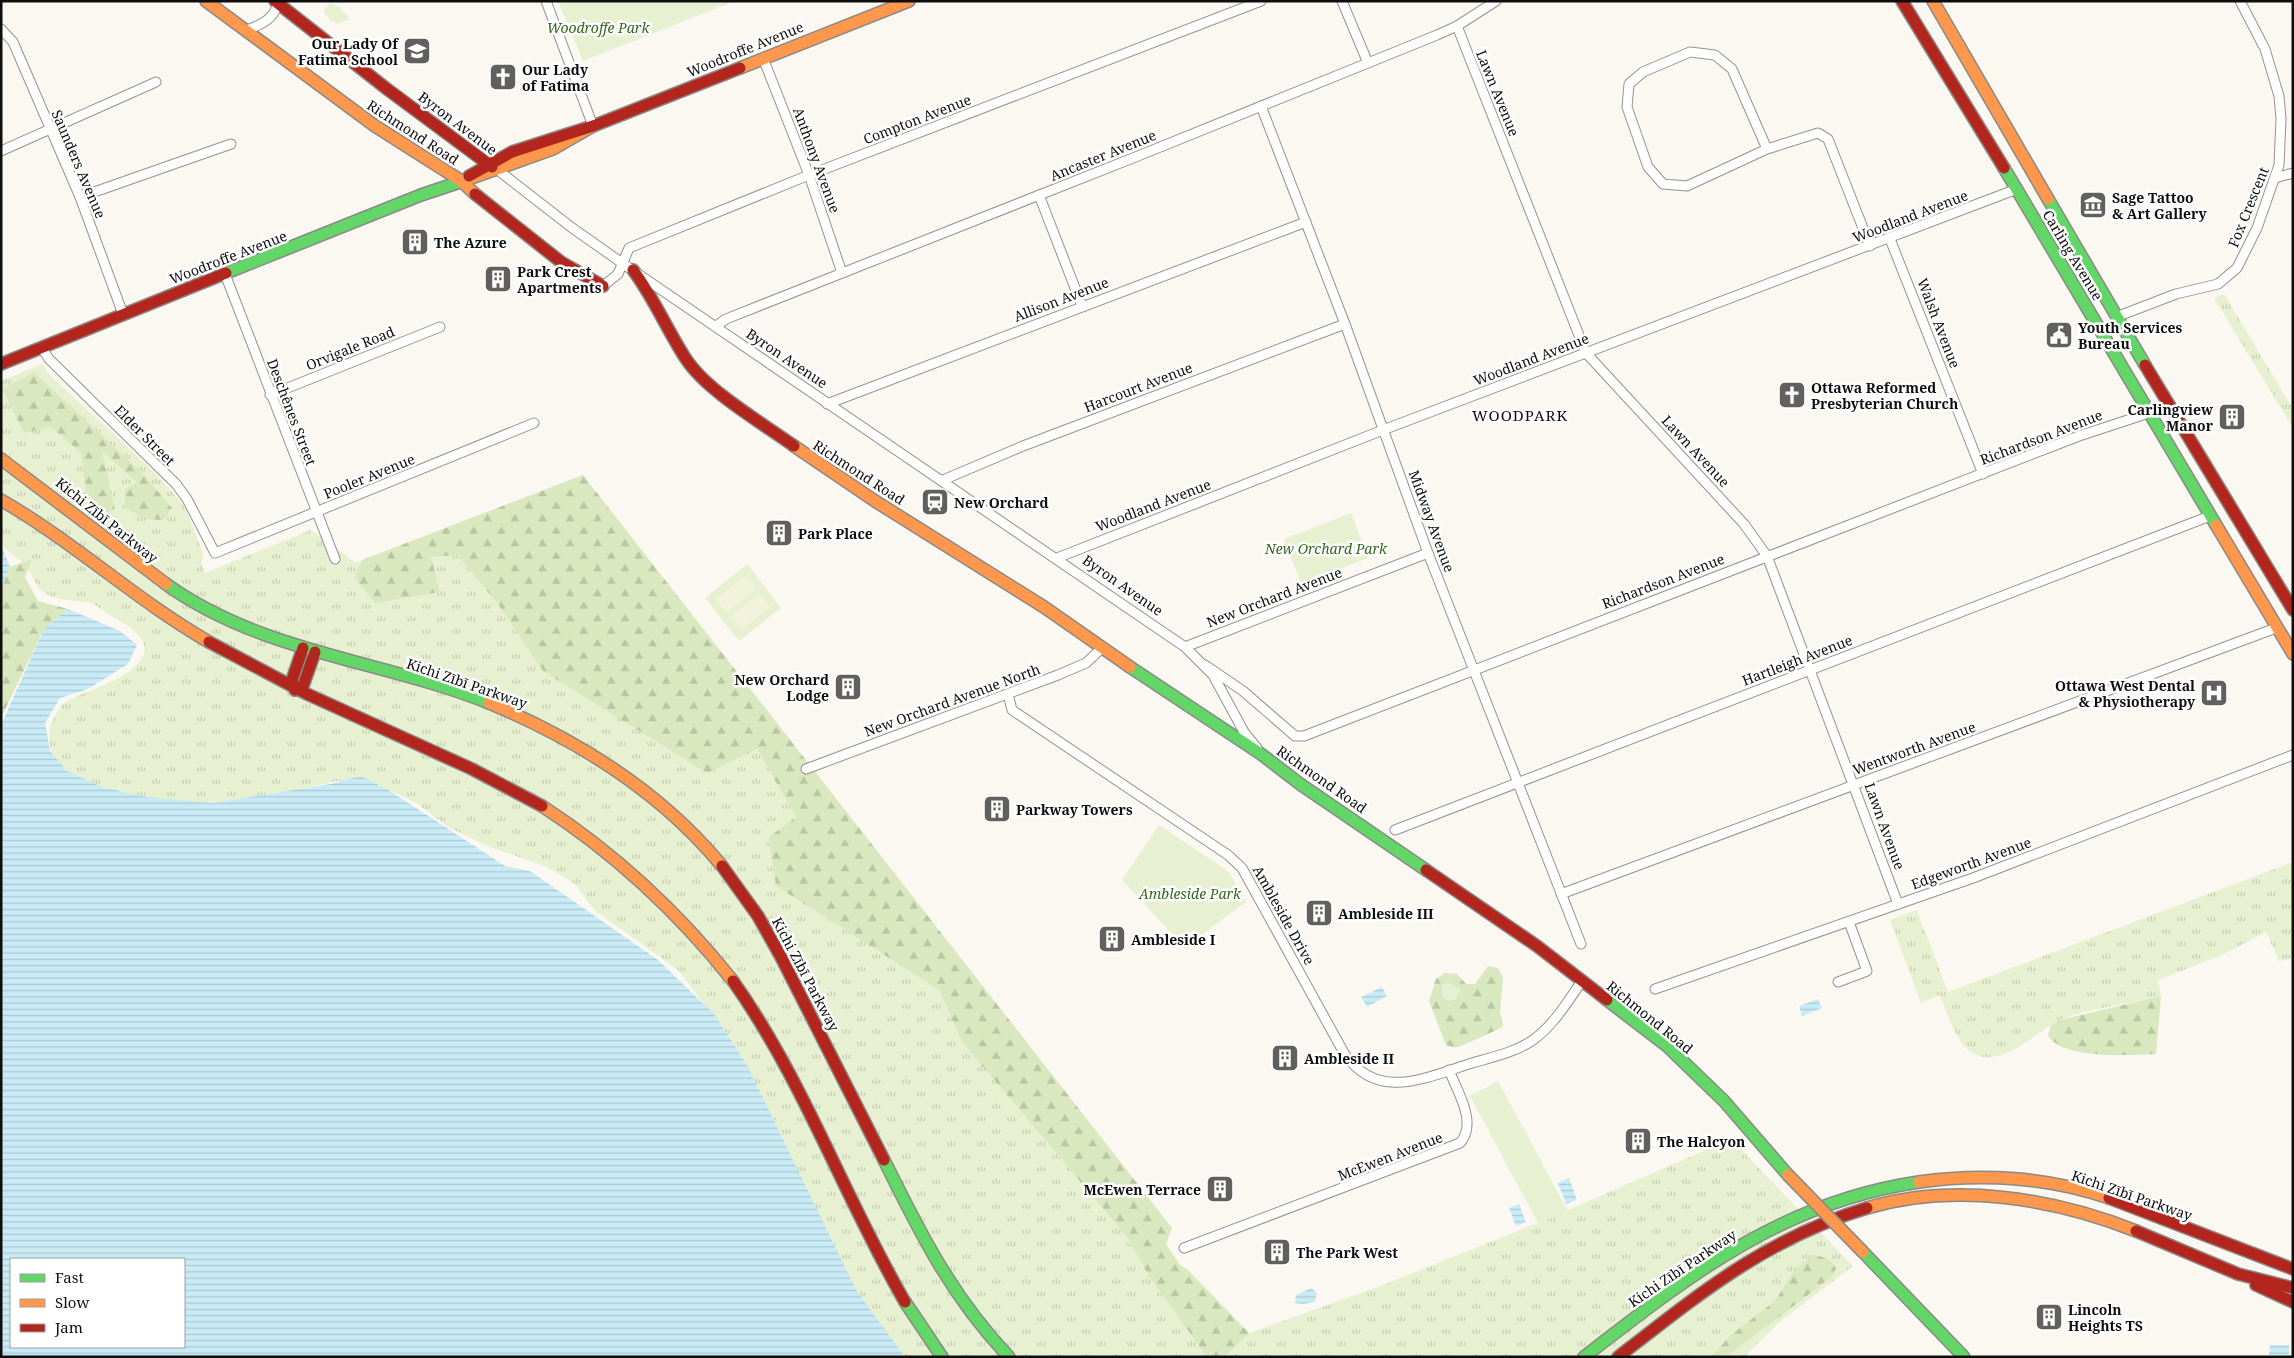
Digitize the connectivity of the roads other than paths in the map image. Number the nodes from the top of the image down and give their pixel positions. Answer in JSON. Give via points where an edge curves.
{"nodes":[{"id":1,"x":206,"y":1,"type":"edge"},
{"id":2,"x":546,"y":1,"type":"edge"},
{"id":3,"x":909,"y":1,"type":"edge"},
{"id":4,"x":1260,"y":1,"type":"edge"},
{"id":5,"x":1342,"y":1,"type":"edge"},
{"id":6,"x":1496,"y":1,"type":"edge"},
{"id":7,"x":1902,"y":1,"type":"edge"},
{"id":8,"x":1933,"y":1,"type":"edge"},
{"id":9,"x":1940,"y":1,"type":"edge"},
{"id":10,"x":2254,"y":1,"type":"edge"},
{"id":11,"x":276,"y":2,"type":"edge"},
{"id":12,"x":2242,"y":3,"type":"edge"},
{"id":13,"x":1457,"y":26,"type":"junction"},
{"id":14,"x":1,"y":29,"type":"edge"},
{"id":15,"x":246,"y":30,"type":"junction"},
{"id":16,"x":1952,"y":33,"type":"junction"},
{"id":17,"x":763,"y":58,"type":"junction"},
{"id":18,"x":1368,"y":63,"type":"junction"},
{"id":19,"x":156,"y":82,"type":"dead end"},
{"id":20,"x":1262,"y":106,"type":"junction"},
{"id":21,"x":593,"y":126,"type":"junction"},
{"id":22,"x":50,"y":131,"type":"junction"},
{"id":23,"x":231,"y":144,"type":"dead end"},
{"id":24,"x":1767,"y":150,"type":"junction"},
{"id":25,"x":1,"y":151,"type":"edge"},
{"id":26,"x":492,"y":169,"type":"junction"},
{"id":27,"x":2293,"y":173,"type":"edge"},
{"id":28,"x":809,"y":175,"type":"junction"},
{"id":29,"x":2275,"y":178,"type":"junction"},
{"id":30,"x":463,"y":179,"type":"junction"},
{"id":31,"x":2016,"y":189,"type":"junction"},
{"id":32,"x":1039,"y":195,"type":"junction"},
{"id":33,"x":80,"y":197,"type":"junction"},
{"id":34,"x":1306,"y":222,"type":"junction"},
{"id":35,"x":1890,"y":239,"type":"junction"},
{"id":36,"x":1870,"y":246,"type":"junction"},
{"id":37,"x":622,"y":263,"type":"junction"},
{"id":38,"x":633,"y":270,"type":"junction"},
{"id":39,"x":842,"y":273,"type":"junction"},
{"id":40,"x":225,"y":274,"type":"junction"},
{"id":41,"x":603,"y":286,"type":"joint"},
{"id":42,"x":1082,"y":306,"type":"junction"},
{"id":43,"x":123,"y":314,"type":"junction"},
{"id":44,"x":2116,"y":317,"type":"junction"},
{"id":45,"x":1345,"y":324,"type":"junction"},
{"id":46,"x":716,"y":326,"type":"junction"},
{"id":47,"x":440,"y":327,"type":"dead end"},
{"id":48,"x":41,"y":347,"type":"junction"},
{"id":49,"x":1586,"y":353,"type":"junction"},
{"id":50,"x":1,"y":364,"type":"edge"},
{"id":51,"x":270,"y":395,"type":"junction"},
{"id":52,"x":827,"y":404,"type":"junction"},
{"id":53,"x":2149,"y":413,"type":"junction"},
{"id":54,"x":534,"y":423,"type":"dead end"},
{"id":55,"x":1383,"y":430,"type":"junction"},
{"id":56,"x":1,"y":453,"type":"edge"},
{"id":57,"x":1,"y":459,"type":"edge"},
{"id":58,"x":1982,"y":474,"type":"junction"},
{"id":59,"x":943,"y":480,"type":"junction"},
{"id":60,"x":35,"y":482,"type":"junction"},
{"id":61,"x":1,"y":500,"type":"edge"},
{"id":62,"x":316,"y":512,"type":"junction"},
{"id":63,"x":2210,"y":516,"type":"junction"},
{"id":64,"x":215,"y":553,"type":"joint"},
{"id":65,"x":1428,"y":553,"type":"junction"},
{"id":66,"x":1767,"y":556,"type":"junction"},
{"id":67,"x":1057,"y":558,"type":"junction"},
{"id":68,"x":335,"y":560,"type":"dead end"},
{"id":69,"x":2293,"y":610,"type":"edge"},
{"id":70,"x":2276,"y":628,"type":"junction"},
{"id":71,"x":1186,"y":647,"type":"junction"},
{"id":72,"x":303,"y":648,"type":"junction"},
{"id":73,"x":1102,"y":648,"type":"junction"},
{"id":74,"x":315,"y":652,"type":"junction"},
{"id":75,"x":2293,"y":654,"type":"edge"},
{"id":76,"x":1204,"y":665,"type":"junction"},
{"id":77,"x":1474,"y":668,"type":"junction"},
{"id":78,"x":1812,"y":670,"type":"junction"},
{"id":79,"x":295,"y":690,"type":"junction"},
{"id":80,"x":1008,"y":694,"type":"junction"},
{"id":81,"x":1261,"y":754,"type":"junction"},
{"id":82,"x":2293,"y":754,"type":"edge"},
{"id":83,"x":806,"y":768,"type":"dead end"},
{"id":84,"x":1518,"y":782,"type":"junction"},
{"id":85,"x":1855,"y":785,"type":"junction"},
{"id":86,"x":1395,"y":830,"type":"dead end"},
{"id":87,"x":1561,"y":894,"type":"junction"},
{"id":88,"x":1898,"y":904,"type":"junction"},
{"id":89,"x":1849,"y":922,"type":"junction"},
{"id":90,"x":1581,"y":944,"type":"dead end"},
{"id":91,"x":1582,"y":981,"type":"junction"},
{"id":92,"x":1838,"y":982,"type":"dead end"},
{"id":93,"x":1655,"y":989,"type":"dead end"},
{"id":94,"x":1449,"y":1070,"type":"junction"},
{"id":95,"x":1184,"y":1248,"type":"dead end"},
{"id":96,"x":2293,"y":1269,"type":"edge"},
{"id":97,"x":2239,"y":1274,"type":"junction"},
{"id":98,"x":2293,"y":1288,"type":"edge"},
{"id":99,"x":2293,"y":1302,"type":"edge"},
{"id":100,"x":942,"y":1357,"type":"edge"},
{"id":101,"x":1009,"y":1357,"type":"edge"},
{"id":102,"x":1584,"y":1357,"type":"edge"},
{"id":103,"x":1618,"y":1357,"type":"edge"},
{"id":104,"x":1964,"y":1357,"type":"edge"}],
"edges":[{"from":1,"to":15,"type":"main road","name":"Richmond Road"},
{"from":2,"to":21,"type":"street"},
{"from":3,"to":17,"type":"main road","name":"Woodroffe Avenue"},
{"from":4,"to":28,"type":"street","name":"Compton Avenue"},
{"from":5,"to":18,"type":"street"},
{"from":6,"to":13,"type":"street","name":"Ancaster Avenue"},
{"from":7,"to":31,"type":"main road","name":"Carling Avenue"},
{"from":8,"to":16,"type":"main road","name":"Carling Avenue"},
{"from":9,"to":16,"type":"main road"},
{"from":10,"to":12,"type":"street"},
{"from":11,"to":15,"type":"street","via":[[271,17]]},
{"from":11,"to":26,"type":"main road","name":"Byron Avenue"},
{"from":12,"to":29,"type":"street","name":"Fox Crescent","via":[[2264,49],[2279,96],[2281,129]]},
{"from":13,"to":18,"type":"street","name":"Ancaster Avenue"},
{"from":13,"to":49,"type":"street","name":"Lawn Avenue"},
{"from":14,"to":22,"type":"street","name":"Saunders Avenue","via":[[13,42]]},
{"from":15,"to":30,"type":"main road","name":"Richmond Road","via":[[375,126]]},
{"from":16,"to":44,"type":"main road","name":"Carling Avenue"},
{"from":17,"to":21,"type":"main road","name":"Woodroffe Avenue"},
{"from":17,"to":28,"type":"street","name":"Anthony Avenue"},
{"from":18,"to":20,"type":"street","name":"Ancaster Avenue"},
{"from":19,"to":22,"type":"street"},
{"from":20,"to":32,"type":"street","name":"Ancaster Avenue"},
{"from":20,"to":34,"type":"street","name":"Midway Avenue"},
{"from":21,"to":26,"type":"main road","name":"Woodroffe Avenue","via":[[566,133]]},
{"from":22,"to":25,"type":"street"},
{"from":22,"to":33,"type":"street","name":"Saunders Avenue"},
{"from":23,"to":33,"type":"street"},
{"from":24,"to":24,"type":"street","via":[[1732,69],[1715,55],[1690,52],[1643,72],[1629,84],[1626,107],[1648,167],[1663,184],[1687,186]]},
{"from":24,"to":36,"type":"street","via":[[1818,133],[1828,139]]},
{"from":26,"to":30,"type":"main road","name":"Woodroffe Avenue"},
{"from":26,"to":37,"type":"street","name":"Byron Avenue"},
{"from":27,"to":29,"type":"street"},
{"from":28,"to":37,"type":"street","name":"Compton Avenue","via":[[629,248]]},
{"from":28,"to":39,"type":"street","name":"Anthony Avenue"},
{"from":29,"to":44,"type":"street","name":"Fox Crescent","via":[[2257,228],[2237,268],[2218,284],[2176,294]]},
{"from":30,"to":40,"type":"main road","name":"Woodroffe Avenue"},
{"from":30,"to":41,"type":"main road","name":"Richmond Road","via":[[478,197],[561,262]]},
{"from":31,"to":35,"type":"street","name":"Woodland Avenue"},
{"from":31,"to":53,"type":"main road","name":"Carling Avenue"},
{"from":32,"to":39,"type":"street","name":"Ancaster Avenue"},
{"from":32,"to":42,"type":"street"},
{"from":33,"to":43,"type":"street","name":"Saunders Avenue"},
{"from":34,"to":42,"type":"street","name":"Allison Avenue"},
{"from":34,"to":45,"type":"street","name":"Midway Avenue"},
{"from":35,"to":36,"type":"street","name":"Woodland Avenue"},
{"from":35,"to":58,"type":"street","name":"Walsh Avenue"},
{"from":36,"to":49,"type":"street","name":"Woodland Avenue"},
{"from":37,"to":38,"type":"street","name":"Byron Avenue"},
{"from":37,"to":41,"type":"street","name":"Compton Avenue","via":[[618,274]]},
{"from":38,"to":46,"type":"street","name":"Byron Avenue"},
{"from":38,"to":73,"type":"main road","name":"Richmond Road","via":[[649,291],[688,360],[703,378],[796,448],[1044,607]]},
{"from":39,"to":46,"type":"street","name":"Ancaster Avenue","via":[[723,320]]},
{"from":40,"to":43,"type":"main road","name":"Woodroffe Avenue"},
{"from":40,"to":51,"type":"street","name":"Deschênes Street"},
{"from":42,"to":52,"type":"street","name":"Allison Avenue"},
{"from":43,"to":48,"type":"main road","name":"Woodroffe Avenue"},
{"from":44,"to":69,"type":"main road","name":"Carling Avenue"},
{"from":45,"to":55,"type":"street","name":"Midway Avenue"},
{"from":45,"to":59,"type":"street","name":"Harcourt Avenue","via":[[1023,446]]},
{"from":46,"to":52,"type":"street","name":"Byron Avenue"},
{"from":47,"to":51,"type":"street","name":"Orvigale Road"},
{"from":48,"to":50,"type":"main road","name":"Woodroffe Avenue"},
{"from":48,"to":64,"type":"street","name":"Elder Street","via":[[49,359],[176,484]]},
{"from":49,"to":55,"type":"street","name":"Woodland Avenue"},
{"from":49,"to":66,"type":"street","name":"Lawn Avenue","via":[[1744,524]]},
{"from":51,"to":62,"type":"street","name":"Deschênes Street"},
{"from":52,"to":59,"type":"street","name":"Byron Avenue"},
{"from":53,"to":58,"type":"street","name":"Richardson Avenue"},
{"from":53,"to":63,"type":"main road","name":"Carling Avenue"},
{"from":54,"to":62,"type":"street","name":"Pooler Avenue"},
{"from":55,"to":65,"type":"street","name":"Midway Avenue"},
{"from":55,"to":67,"type":"street","name":"Woodland Avenue"},
{"from":56,"to":60,"type":"main road"},
{"from":57,"to":60,"type":"main road","name":"Kichi Zībī Parkway"},
{"from":58,"to":66,"type":"street","name":"Richardson Avenue"},
{"from":59,"to":67,"type":"street","name":"Byron Avenue"},
{"from":60,"to":72,"type":"main road","name":"Kichi Zībī Parkway","via":[[138,565],[188,599],[229,621]]},
{"from":61,"to":79,"type":"main road","via":[[52,530],[173,620]]},
{"from":62,"to":64,"type":"street","name":"Pooler Avenue"},
{"from":62,"to":68,"type":"street","name":"Deschênes Street"},
{"from":63,"to":70,"type":"main road","name":"Carling Avenue"},
{"from":63,"to":78,"type":"street","name":"Hartleigh Avenue"},
{"from":65,"to":71,"type":"street","name":"New Orchard Avenue"},
{"from":65,"to":77,"type":"street","name":"Midway Avenue"},
{"from":66,"to":77,"type":"street","name":"Richardson Avenue"},
{"from":66,"to":78,"type":"street","name":"Lawn Avenue"},
{"from":67,"to":71,"type":"street","name":"Byron Avenue"},
{"from":70,"to":75,"type":"main road","name":"Carling Avenue"},
{"from":70,"to":85,"type":"street","name":"Wentworth Avenue"},
{"from":71,"to":76,"type":"street","name":"Byron Avenue"},
{"from":72,"to":74,"type":"main road","name":"Kichi Zībī Parkway"},
{"from":72,"to":79,"type":"main road","via":[[292,680]]},
{"from":73,"to":80,"type":"street","name":"New Orchard Avenue North","via":[[1086,663]]},
{"from":73,"to":81,"type":"main road","name":"Richmond Road"},
{"from":74,"to":79,"type":"main road","via":[[303,686]]},
{"from":74,"to":101,"type":"main road","name":"Kichi Zībī Parkway","via":[[472,697],[572,741],[644,790],[704,846],[739,888],[772,936],[924,1246],[971,1315]]},
{"from":76,"to":77,"type":"street","name":"Richardson Avenue","via":[[1243,691],[1296,736]]},
{"from":76,"to":81,"type":"street","name":"Byron Avenue"},
{"from":77,"to":84,"type":"street","name":"Midway Avenue"},
{"from":78,"to":84,"type":"street","name":"Hartleigh Avenue"},
{"from":78,"to":85,"type":"street","name":"Lawn Avenue"},
{"from":79,"to":100,"type":"main road","via":[[506,785],[540,805],[610,854],[686,925],[736,986],[768,1034],[814,1121],[871,1244],[905,1305]]},
{"from":80,"to":83,"type":"street","name":"New Orchard Avenue North"},
{"from":80,"to":94,"type":"street","name":"Ambleside Drive","via":[[1012,710],[1228,855],[1242,868],[1344,1053],[1360,1071],[1376,1079],[1400,1083]]},
{"from":81,"to":91,"type":"main road","name":"Richmond Road"},
{"from":82,"to":88,"type":"street","name":"Edgeworth Avenue"},
{"from":84,"to":86,"type":"street","name":"Hartleigh Avenue"},
{"from":84,"to":87,"type":"street","name":"Midway Avenue"},
{"from":85,"to":87,"type":"street","name":"Wentworth Avenue"},
{"from":85,"to":88,"type":"street","name":"Lawn Avenue"},
{"from":87,"to":90,"type":"street","name":"Midway Avenue"},
{"from":88,"to":89,"type":"street","name":"Edgeworth Avenue"},
{"from":89,"to":92,"type":"street","via":[[1867,971]]},
{"from":89,"to":93,"type":"street","name":"Edgeworth Avenue"},
{"from":91,"to":94,"type":"street","via":[[1551,1023],[1529,1043]]},
{"from":91,"to":104,"type":"main road","name":"Richmond Road","bridge":true,"via":[[1667,1046],[1724,1101],[1788,1175]]},
{"from":94,"to":95,"type":"street","name":"McEwen Avenue","via":[[1468,1121],[1467,1132],[1460,1143]]},
{"from":96,"to":102,"type":"main road","name":"Kichi Zībī Parkway","via":[[2084,1190],[2038,1181],[1997,1178],[1921,1180],[1880,1187],[1841,1199],[1769,1229],[1680,1284]]},
{"from":97,"to":98,"type":"main road"},
{"from":97,"to":99,"type":"main road"},
{"from":97,"to":103,"type":"main road","via":[[2109,1221],[2048,1204],[1977,1196],[1937,1195],[1898,1199],[1826,1220],[1774,1246],[1701,1293]]}]}
